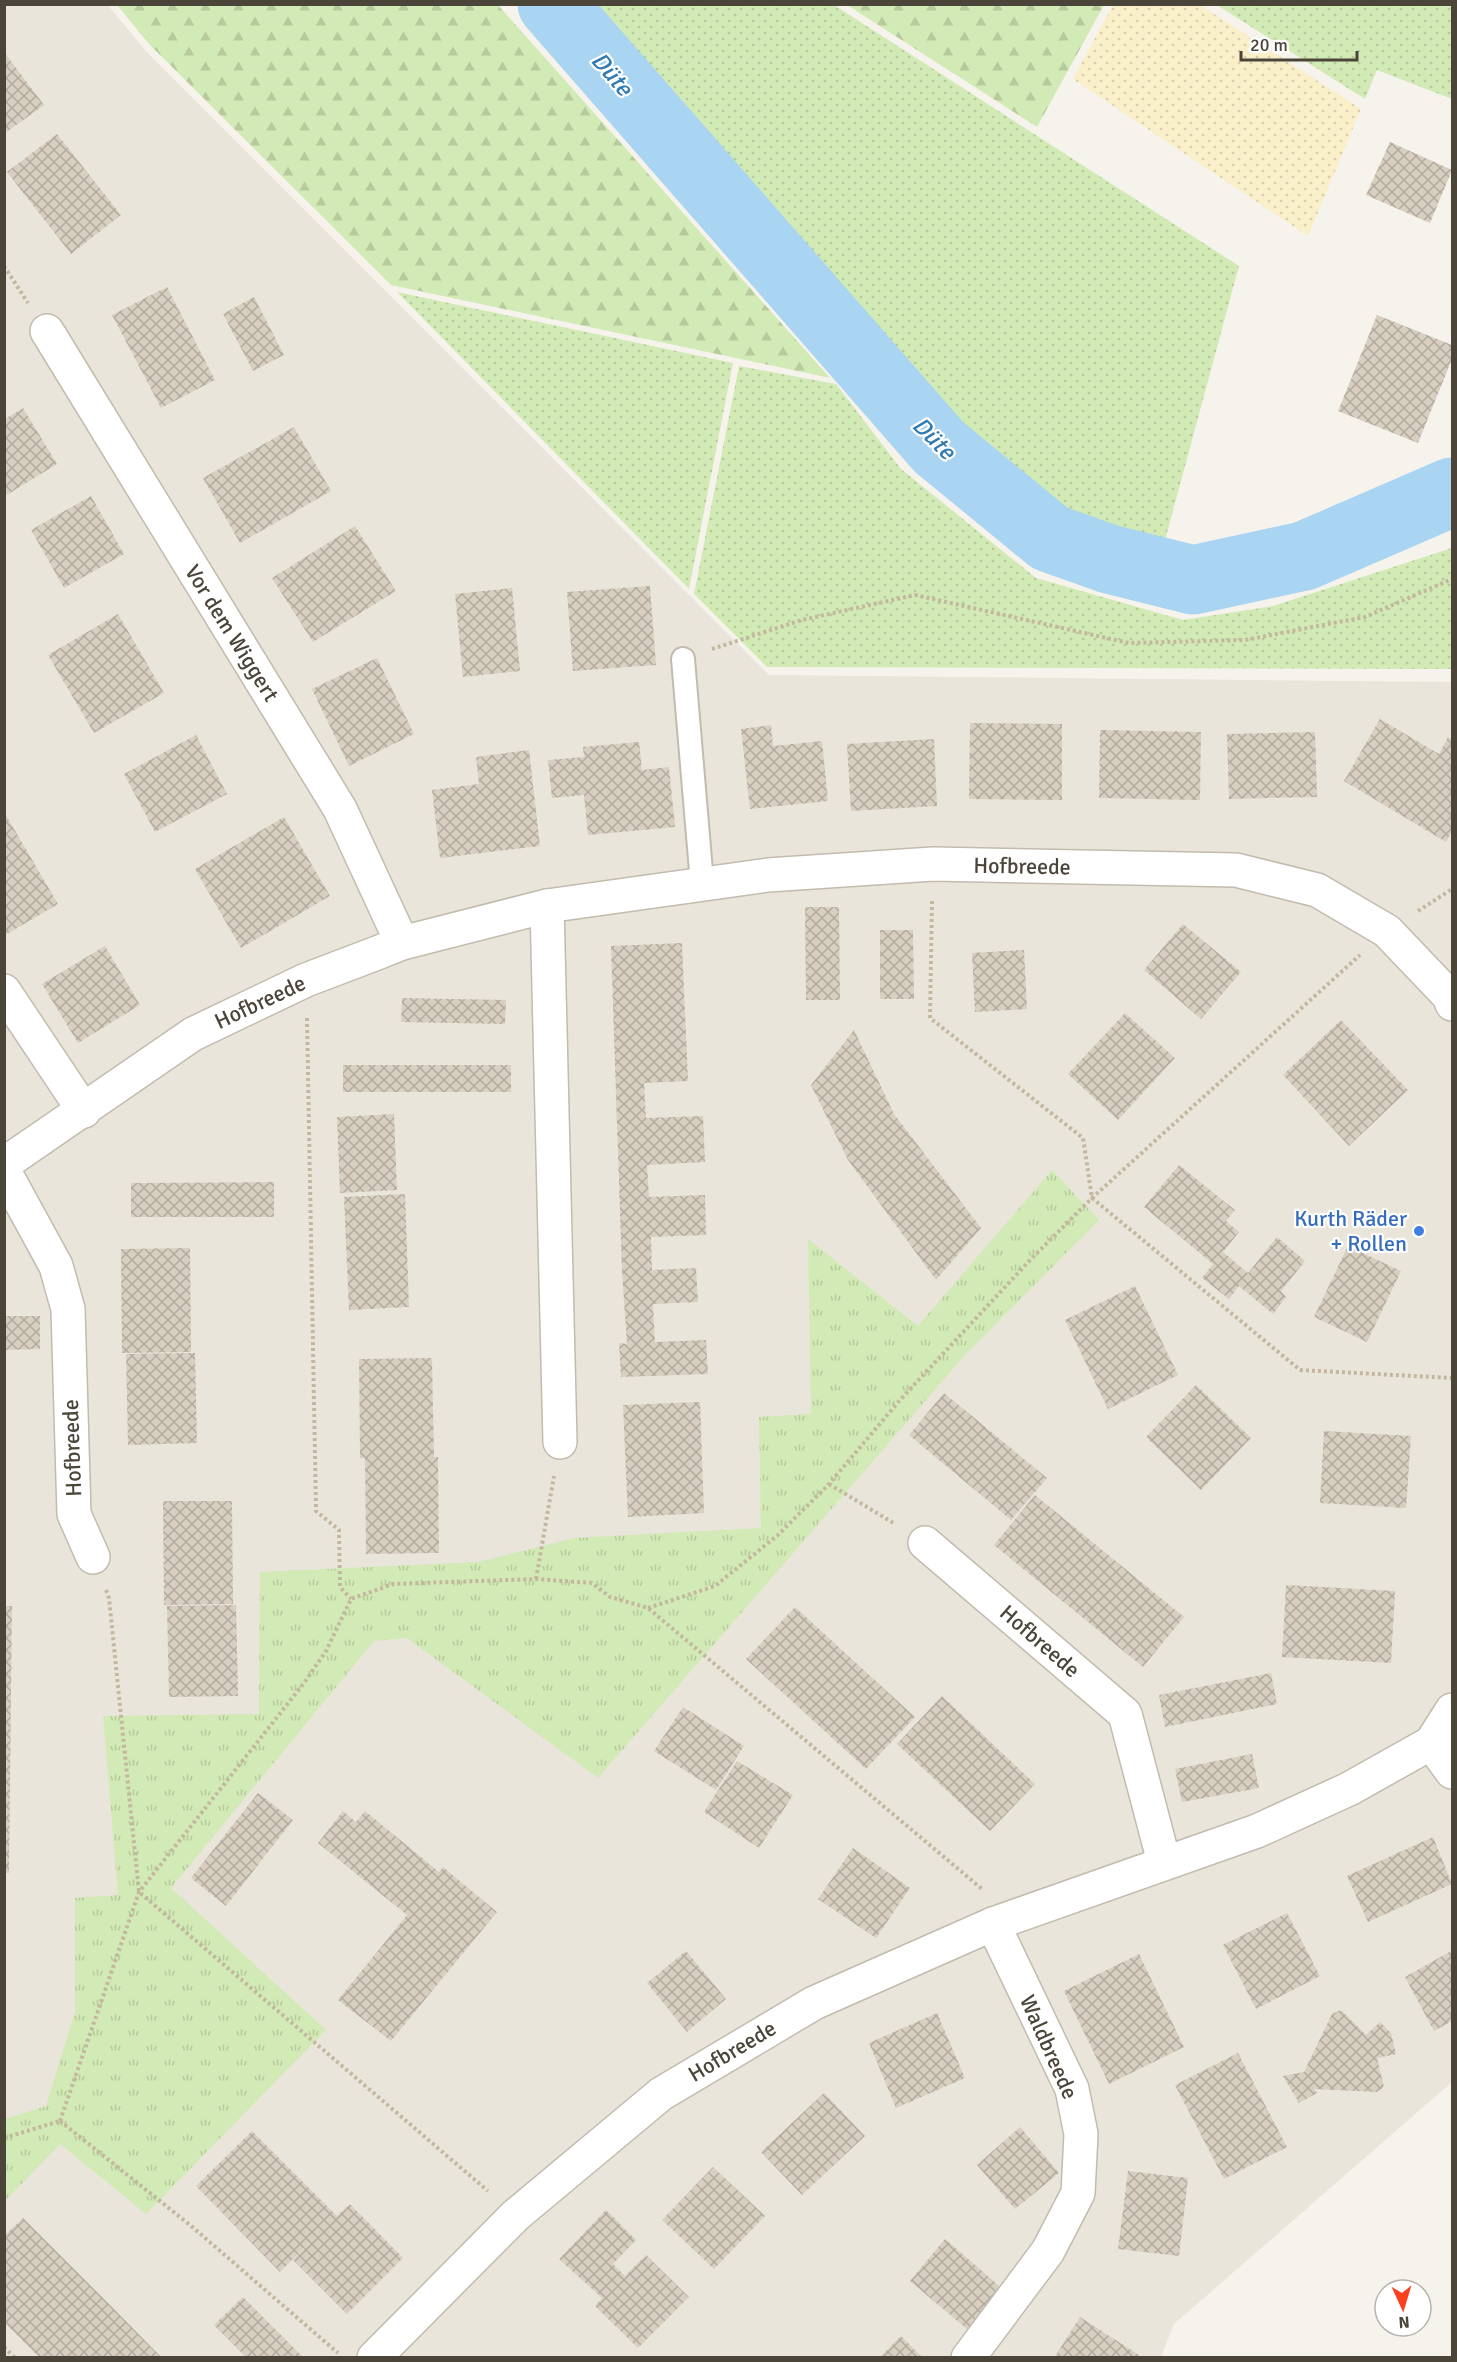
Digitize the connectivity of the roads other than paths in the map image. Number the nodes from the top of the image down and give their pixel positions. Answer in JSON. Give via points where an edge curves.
{"nodes":[{"id":1,"x":47,"y":331,"type":"road end"},
{"id":2,"x":683,"y":659,"type":"road end"},
{"id":3,"x":702,"y":883,"type":"junction"},
{"id":4,"x":547,"y":906,"type":"junction"},
{"id":5,"x":402,"y":943,"type":"junction"},
{"id":6,"x":4,"y":991,"type":"edge"},
{"id":7,"x":1452,"y":1004,"type":"edge"},
{"id":8,"x":84,"y":1111,"type":"junction"},
{"id":9,"x":4,"y":1164,"type":"edge"},
{"id":10,"x":4,"y":1171,"type":"edge"},
{"id":11,"x":560,"y":1442,"type":"road end"},
{"id":12,"x":925,"y":1543,"type":"road end"},
{"id":13,"x":93,"y":1557,"type":"road end"},
{"id":14,"x":1452,"y":1710,"type":"edge"},
{"id":15,"x":1431,"y":1743,"type":"junction"},
{"id":16,"x":1452,"y":1772,"type":"edge"},
{"id":17,"x":1164,"y":1862,"type":"junction"},
{"id":18,"x":993,"y":1924,"type":"junction"},
{"id":19,"x":374,"y":2358,"type":"edge"},
{"id":20,"x":968,"y":2358,"type":"edge"}],
"edges":[{"from":1,"to":5,"type":"street","name":"Vor dem Wiggert","via":[[340,809]]},
{"from":2,"to":3,"type":"lane"},
{"from":3,"to":4,"type":"street","name":"Hofbreede"},
{"from":3,"to":7,"type":"street","name":"Hofbreede","via":[[933,864],[1236,870],[1317,890],[1387,931],[1449,996]]},
{"from":4,"to":5,"type":"street","name":"Hofbreede"},
{"from":4,"to":11,"type":"street"},
{"from":5,"to":8,"type":"street","name":"Hofbreede","via":[[306,980],[193,1034]]},
{"from":6,"to":8,"type":"street"},
{"from":8,"to":9,"type":"street","name":"Hofbreede"},
{"from":10,"to":13,"type":"street","name":"Hofbreede","via":[[56,1266],[68,1309],[74,1514]]},
{"from":12,"to":17,"type":"street","name":"Hofbreede","via":[[1125,1714]]},
{"from":14,"to":15,"type":"street","name":"Hofbreede"},
{"from":15,"to":16,"type":"street"},
{"from":15,"to":17,"type":"street","name":"Hofbreede","via":[[1350,1789],[1257,1832]]},
{"from":17,"to":18,"type":"street","name":"Hofbreede"},
{"from":18,"to":19,"type":"street","name":"Hofbreede","via":[[814,2003],[661,2094],[516,2215]]},
{"from":18,"to":20,"type":"street","name":"Waldbreede","via":[[1072,2089],[1081,2134],[1078,2193],[1048,2251]]}]}
